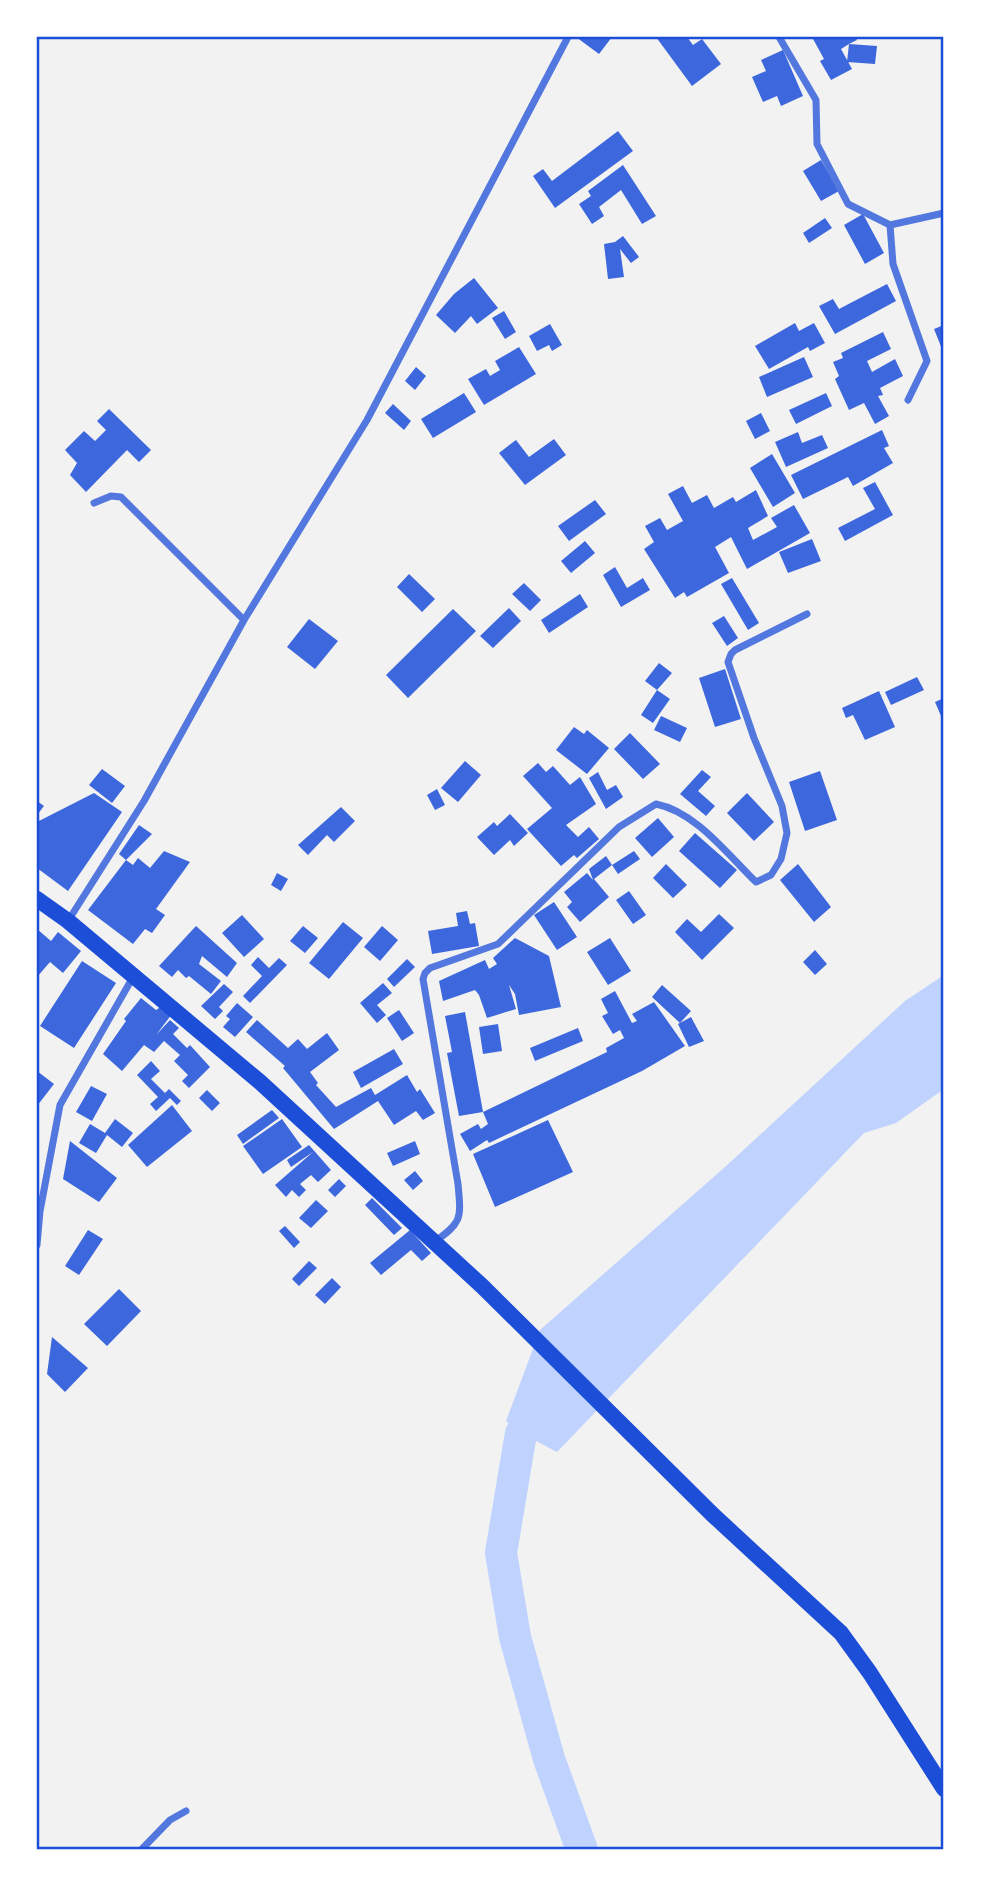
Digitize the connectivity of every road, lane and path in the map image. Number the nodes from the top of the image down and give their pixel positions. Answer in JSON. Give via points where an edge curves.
{"nodes":[{"id":1,"x":568,"y":37,"type":"edge"},
{"id":2,"x":779,"y":37,"type":"edge"},
{"id":3,"x":944,"y":213,"type":"edge"},
{"id":4,"x":890,"y":225,"type":"junction"},
{"id":5,"x":908,"y":400,"type":"dead end"},
{"id":6,"x":94,"y":503,"type":"dead end"},
{"id":7,"x":807,"y":614,"type":"dead end"},
{"id":8,"x":244,"y":620,"type":"junction"},
{"id":9,"x":37,"y":900,"type":"edge"},
{"id":10,"x":68,"y":921,"type":"junction"},
{"id":11,"x":133,"y":976,"type":"junction"},
{"id":12,"x":433,"y":1242,"type":"junction"},
{"id":13,"x":37,"y":1245,"type":"edge"},
{"id":14,"x":944,"y":1789,"type":"edge"},
{"id":15,"x":186,"y":1811,"type":"dead end"},
{"id":16,"x":141,"y":1850,"type":"edge"}],
"edges":[{"from":1,"to":8,"type":"street","via":[[368,420]]},
{"from":2,"to":4,"type":"street","via":[[816,100],[817,144],[848,204]]},
{"from":3,"to":4,"type":"street"},
{"from":4,"to":5,"type":"street","via":[[893,264],[927,361]]},
{"from":6,"to":8,"type":"street","via":[[121,497]]},
{"from":7,"to":12,"type":"street","via":[[735,650],[728,662],[782,806],[787,833],[781,859],[771,875],[756,882],[687,816],[656,804],[620,827],[498,944],[425,973],[460,1209],[455,1228]]},
{"from":8,"to":10,"type":"street","via":[[144,801]]},
{"from":9,"to":10,"type":"main road"},
{"from":10,"to":11,"type":"main road"},
{"from":11,"to":12,"type":"main road","via":[[260,1082]]},
{"from":11,"to":13,"type":"street","via":[[60,1105]]},
{"from":12,"to":14,"type":"main road","via":[[713,1516],[841,1633]]},
{"from":15,"to":16,"type":"street","via":[[170,1820]]}]}
